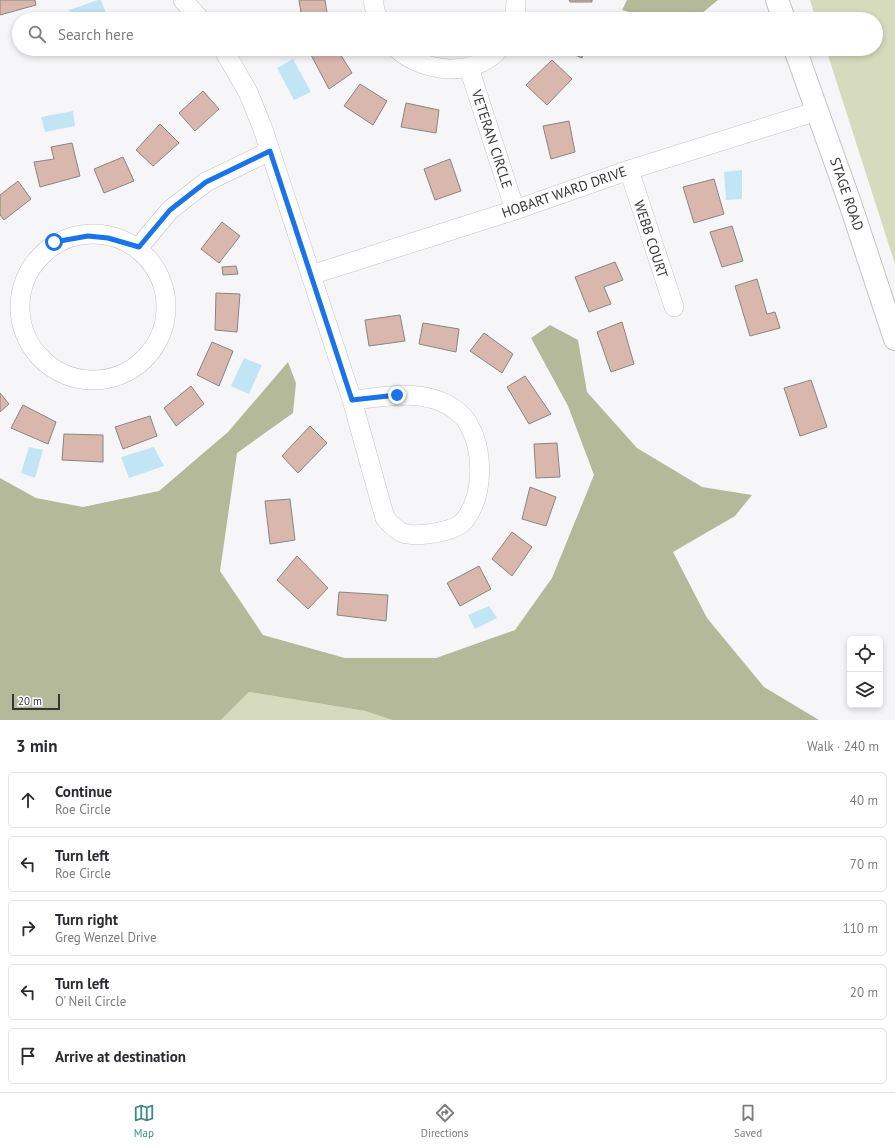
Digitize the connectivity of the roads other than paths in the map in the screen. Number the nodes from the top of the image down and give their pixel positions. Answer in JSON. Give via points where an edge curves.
{"nodes":[{"id":1,"x":183,"y":0,"type":"edge"},
{"id":2,"x":374,"y":0,"type":"edge"},
{"id":3,"x":516,"y":0,"type":"edge"},
{"id":4,"x":777,"y":0,"type":"edge"},
{"id":5,"x":194,"y":12,"type":"edge"},
{"id":6,"x":376,"y":12,"type":"edge"},
{"id":7,"x":515,"y":12,"type":"edge"},
{"id":8,"x":781,"y":12,"type":"edge"},
{"id":9,"x":227,"y":56,"type":"edge"},
{"id":10,"x":405,"y":56,"type":"edge"},
{"id":11,"x":490,"y":56,"type":"edge"},
{"id":12,"x":798,"y":56,"type":"edge"},
{"id":13,"x":469,"y":68,"type":"junction"},
{"id":14,"x":818,"y":111,"type":"junction"},
{"id":15,"x":270,"y":151,"type":"junction"},
{"id":16,"x":629,"y":170,"type":"junction"},
{"id":17,"x":515,"y":210,"type":"junction"},
{"id":18,"x":139,"y":247,"type":"junction"},
{"id":19,"x":311,"y":275,"type":"junction"},
{"id":20,"x":674,"y":307,"type":"dead end"},
{"id":21,"x":895,"y":339,"type":"edge"},
{"id":22,"x":352,"y":400,"type":"junction"}],
"edges":[{"from":1,"to":5,"type":"street"},
{"from":2,"to":6,"type":"street"},
{"from":3,"to":7,"type":"street"},
{"from":4,"to":8,"type":"street"},
{"from":9,"to":15,"type":"street","via":[[248,92]]},
{"from":10,"to":13,"type":"street","via":[[421,64],[442,68]]},
{"from":11,"to":13,"type":"street"},
{"from":12,"to":14,"type":"street","name":"STAGE ROAD"},
{"from":13,"to":17,"type":"street","name":"VETERAN CIRCLE"},
{"from":14,"to":16,"type":"street","name":"HOBART WARD DRIVE"},
{"from":14,"to":21,"type":"street","name":"STAGE ROAD"},
{"from":15,"to":18,"type":"street","via":[[206,182],[170,210]]},
{"from":15,"to":19,"type":"street"},
{"from":16,"to":17,"type":"street","name":"HOBART WARD DRIVE"},
{"from":16,"to":20,"type":"street","name":"WEBB COURT"},
{"from":17,"to":19,"type":"street","name":"HOBART WARD DRIVE"},
{"from":18,"to":18,"type":"street","via":[[108,238],[88,236],[54,242],[42,252],[30,270],[22,294],[21,316],[24,332],[33,352],[43,363],[62,373],[85,379],[107,379],[124,373],[141,360],[158,340],[166,304],[164,287],[157,271]]},
{"from":19,"to":22,"type":"street"},
{"from":22,"to":22,"type":"street","via":[[385,518],[395,529],[404,536],[429,534],[448,530],[463,522],[476,500],[479,479],[476,445],[469,424],[460,414],[446,404],[422,396],[397,395]]}]}
